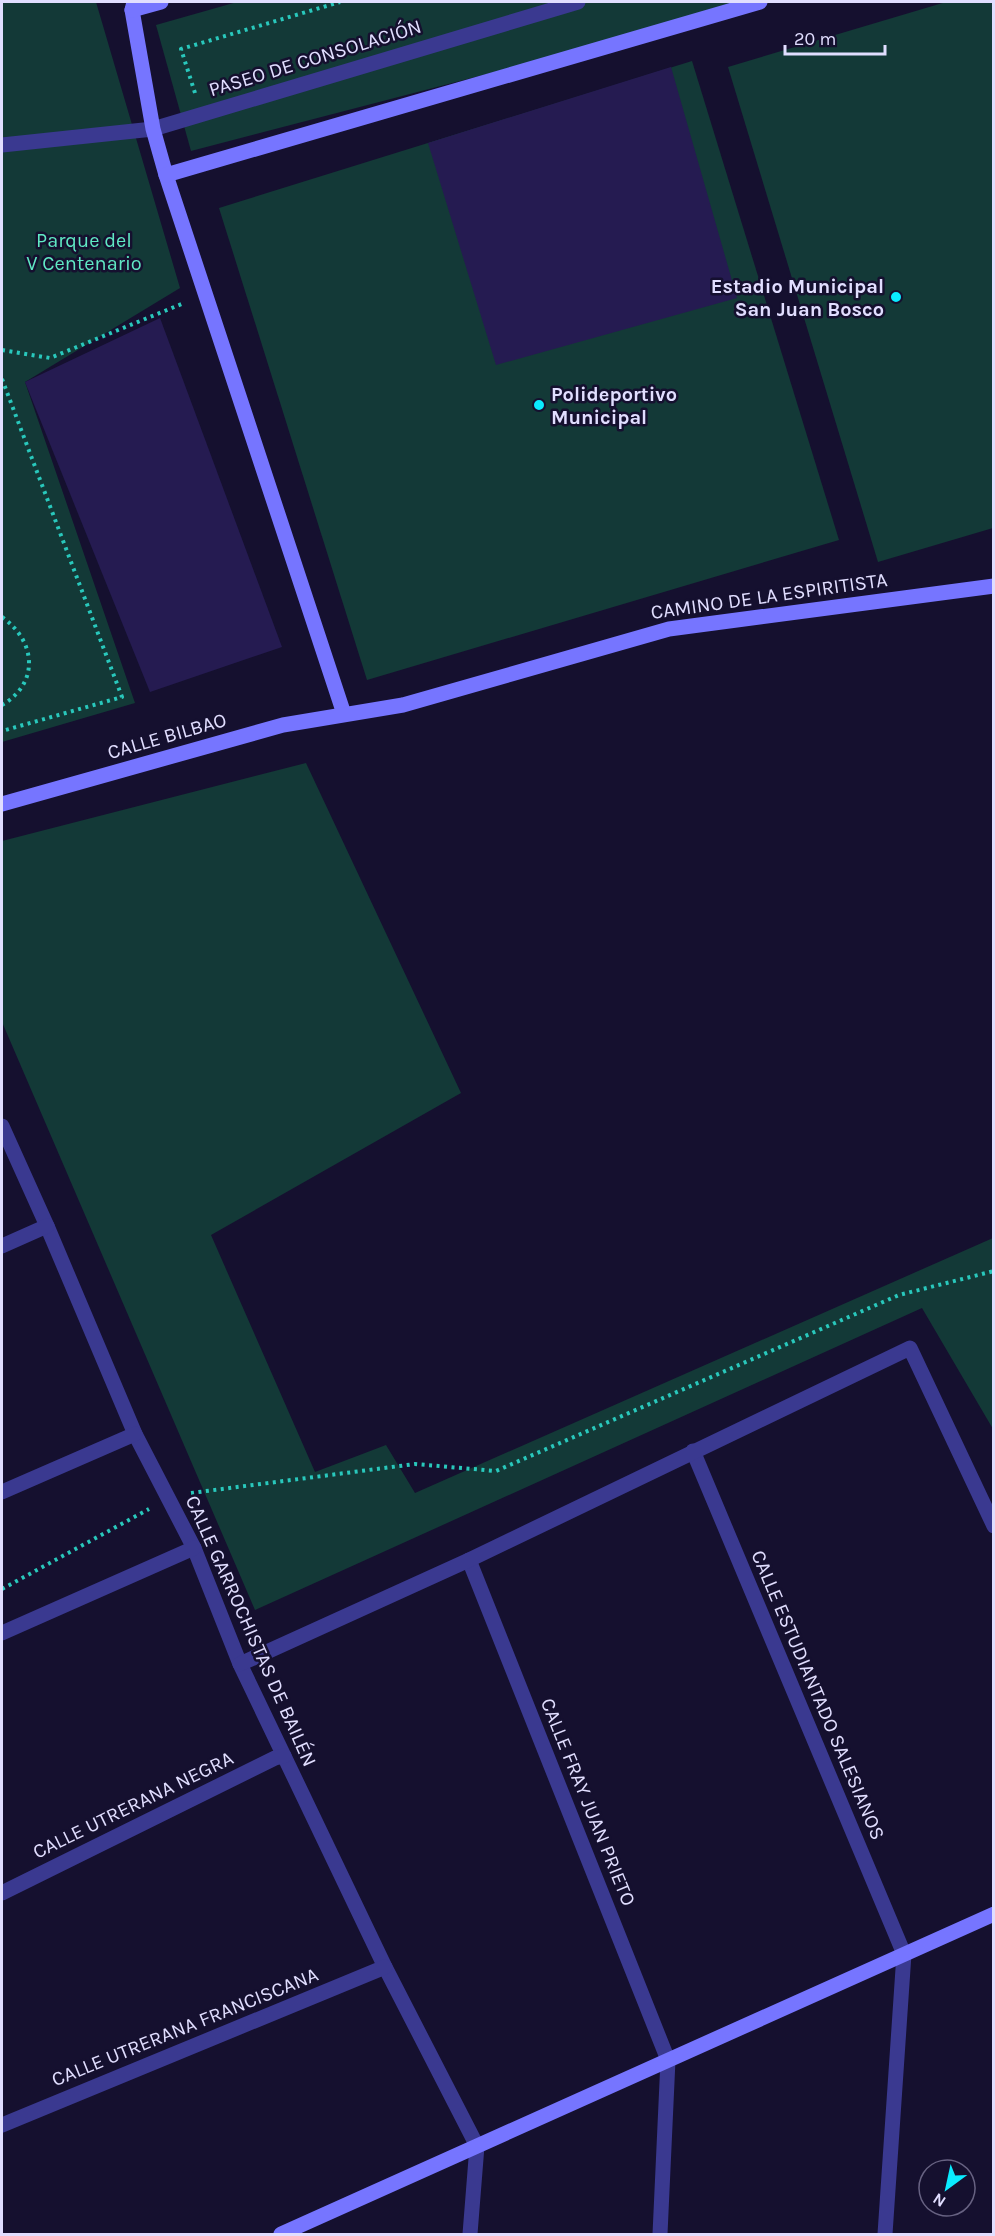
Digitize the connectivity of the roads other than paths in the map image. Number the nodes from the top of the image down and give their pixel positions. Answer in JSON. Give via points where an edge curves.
{"nodes":[{"id":1,"x":161,"y":2,"type":"edge"},
{"id":2,"x":578,"y":2,"type":"edge"},
{"id":3,"x":760,"y":2,"type":"edge"},
{"id":4,"x":133,"y":6,"type":"edge"},
{"id":5,"x":153,"y":129,"type":"junction"},
{"id":6,"x":2,"y":145,"type":"edge"},
{"id":7,"x":166,"y":175,"type":"junction"},
{"id":8,"x":993,"y":586,"type":"edge"},
{"id":9,"x":344,"y":714,"type":"junction"},
{"id":10,"x":2,"y":804,"type":"edge"},
{"id":11,"x":2,"y":1126,"type":"edge"},
{"id":12,"x":47,"y":1226,"type":"junction"},
{"id":13,"x":2,"y":1246,"type":"edge"},
{"id":14,"x":135,"y":1434,"type":"junction"},
{"id":15,"x":693,"y":1451,"type":"junction"},
{"id":16,"x":2,"y":1492,"type":"edge"},
{"id":17,"x":993,"y":1526,"type":"edge"},
{"id":18,"x":194,"y":1548,"type":"junction"},
{"id":19,"x":469,"y":1560,"type":"junction"},
{"id":20,"x":2,"y":1634,"type":"edge"},
{"id":21,"x":240,"y":1664,"type":"junction"},
{"id":22,"x":284,"y":1756,"type":"junction"},
{"id":23,"x":2,"y":1893,"type":"edge"},
{"id":24,"x":993,"y":1914,"type":"edge"},
{"id":25,"x":904,"y":1954,"type":"junction"},
{"id":26,"x":385,"y":1967,"type":"junction"},
{"id":27,"x":668,"y":2061,"type":"junction"},
{"id":28,"x":2,"y":2126,"type":"edge"},
{"id":29,"x":477,"y":2146,"type":"junction"},
{"id":30,"x":281,"y":2235,"type":"edge"},
{"id":31,"x":470,"y":2235,"type":"edge"},
{"id":32,"x":660,"y":2235,"type":"edge"},
{"id":33,"x":885,"y":2235,"type":"edge"}],
"edges":[{"from":1,"to":4,"type":"street"},
{"from":2,"to":5,"type":"street","name":"PASEO DE CONSOLACIÓN"},
{"from":3,"to":7,"type":"street"},
{"from":4,"to":5,"type":"street"},
{"from":5,"to":6,"type":"street","name":"PASEO DE CONSOLACIÓN"},
{"from":5,"to":7,"type":"street"},
{"from":7,"to":9,"type":"street"},
{"from":8,"to":9,"type":"street","name":"CAMINO DE LA ESPIRITISTA","via":[[669,629],[403,705]]},
{"from":9,"to":10,"type":"street","name":"CALLE BILBAO","via":[[283,725]]},
{"from":11,"to":12,"type":"street","name":"CALLE GARROCHISTAS DE BAILÉN"},
{"from":12,"to":13,"type":"street"},
{"from":12,"to":14,"type":"street","name":"CALLE GARROCHISTAS DE BAILÉN"},
{"from":14,"to":16,"type":"street"},
{"from":14,"to":18,"type":"street","name":"CALLE GARROCHISTAS DE BAILÉN"},
{"from":15,"to":17,"type":"street","via":[[910,1347]]},
{"from":15,"to":19,"type":"street"},
{"from":15,"to":25,"type":"street","name":"CALLE ESTUDIANTADO SALESIANOS"},
{"from":18,"to":20,"type":"street"},
{"from":18,"to":21,"type":"street","name":"CALLE GARROCHISTAS DE BAILÉN"},
{"from":19,"to":21,"type":"street"},
{"from":19,"to":27,"type":"street","name":"CALLE FRAY JUAN PRIETO"},
{"from":21,"to":22,"type":"street","name":"CALLE GARROCHISTAS DE BAILÉN"},
{"from":22,"to":23,"type":"street","name":"CALLE UTRERANA NEGRA"},
{"from":22,"to":26,"type":"street","name":"CALLE GARROCHISTAS DE BAILÉN"},
{"from":24,"to":25,"type":"street"},
{"from":25,"to":27,"type":"street"},
{"from":25,"to":33,"type":"street"},
{"from":26,"to":28,"type":"street","name":"CALLE UTRERANA FRANCISCANA"},
{"from":26,"to":29,"type":"street","name":"CALLE GARROCHISTAS DE BAILÉN"},
{"from":27,"to":29,"type":"street"},
{"from":27,"to":32,"type":"street"},
{"from":29,"to":30,"type":"street"},
{"from":29,"to":31,"type":"street"}]}
